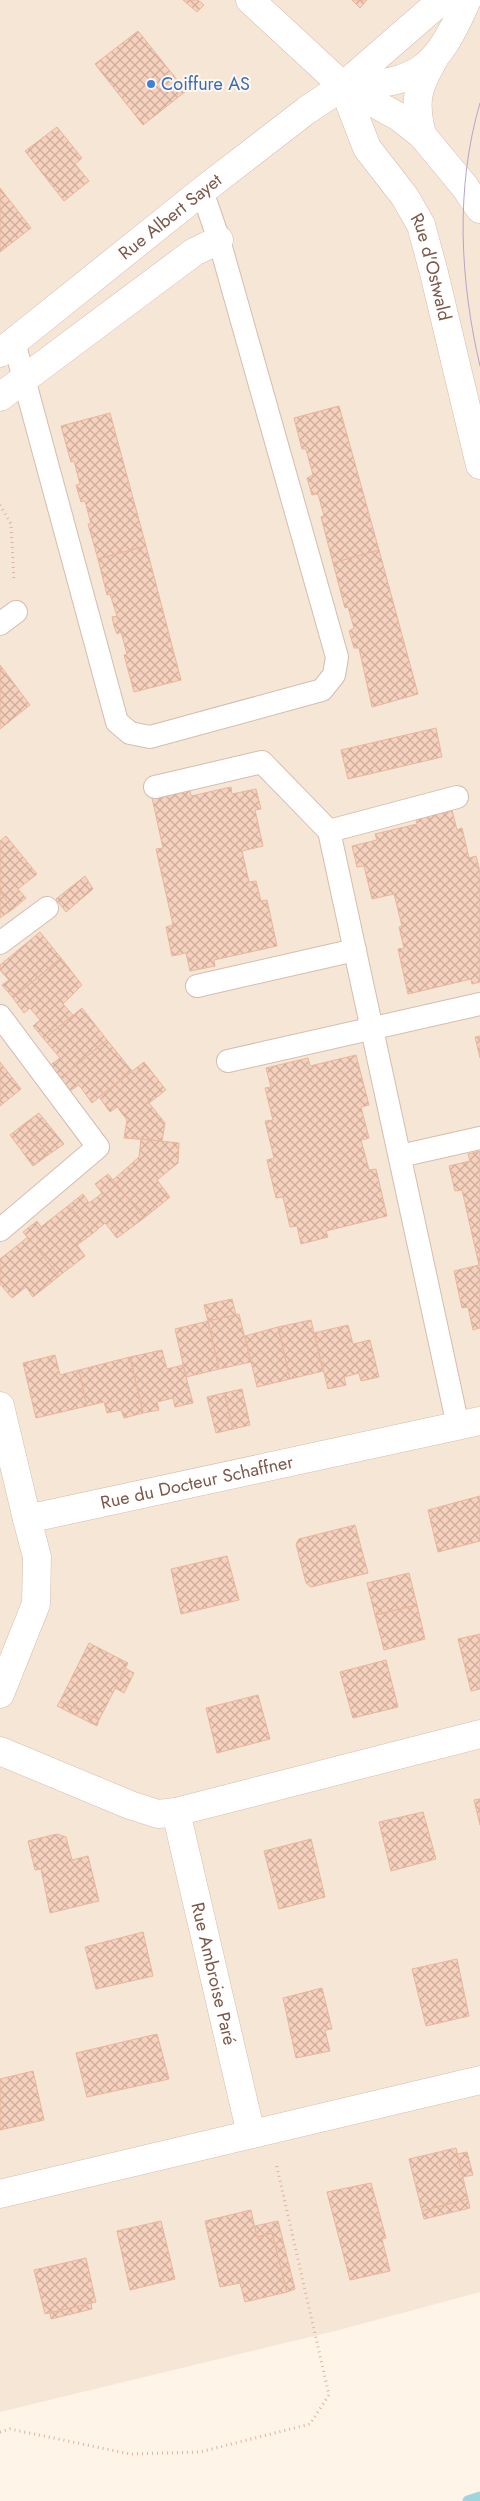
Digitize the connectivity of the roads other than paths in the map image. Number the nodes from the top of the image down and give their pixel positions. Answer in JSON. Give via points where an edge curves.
{"nodes":[{"id":1,"x":250,"y":0,"type":"edge"},
{"id":2,"x":442,"y":0,"type":"edge"},
{"id":3,"x":467,"y":0,"type":"edge"},
{"id":4,"x":433,"y":61,"type":"junction"},
{"id":5,"x":343,"y":86,"type":"junction"},
{"id":6,"x":422,"y":135,"type":"junction"},
{"id":7,"x":202,"y":191,"type":"junction"},
{"id":8,"x":480,"y":209,"type":"edge"},
{"id":9,"x":219,"y":240,"type":"junction"},
{"id":10,"x":7,"y":348,"type":"edge"},
{"id":11,"x":24,"y":378,"type":"junction"},
{"id":12,"x":0,"y":397,"type":"edge"},
{"id":13,"x":480,"y":465,"type":"edge"},
{"id":14,"x":154,"y":786,"type":"dead end"},
{"id":15,"x":458,"y":797,"type":"dead end"},
{"id":16,"x":329,"y":831,"type":"junction"},
{"id":17,"x":47,"y":908,"type":"dead end"},
{"id":18,"x":0,"y":943,"type":"edge"},
{"id":19,"x":355,"y":950,"type":"junction"},
{"id":20,"x":197,"y":986,"type":"dead end"},
{"id":21,"x":480,"y":1004,"type":"edge"},
{"id":22,"x":0,"y":1016,"type":"edge"},
{"id":23,"x":372,"y":1028,"type":"junction"},
{"id":24,"x":228,"y":1061,"type":"dead end"},
{"id":25,"x":480,"y":1138,"type":"edge"},
{"id":26,"x":400,"y":1156,"type":"junction"},
{"id":27,"x":0,"y":1230,"type":"edge"},
{"id":28,"x":0,"y":1406,"type":"edge"},
{"id":29,"x":469,"y":1424,"type":"edge"},
{"id":30,"x":27,"y":1519,"type":"junction"},
{"id":31,"x":0,"y":1694,"type":"edge"},
{"id":32,"x":480,"y":1734,"type":"edge"},
{"id":33,"x":0,"y":1751,"type":"edge"},
{"id":34,"x":176,"y":1812,"type":"junction"},
{"id":35,"x":480,"y":2080,"type":"edge"},
{"id":36,"x":260,"y":2132,"type":"junction"},
{"id":37,"x":0,"y":2194,"type":"edge"}],
"edges":[{"from":1,"to":5,"type":"street","name":"Rue d'Ostwald"},
{"from":2,"to":5,"type":"street","name":"Rue Albert Sayet"},
{"from":3,"to":4,"type":"street"},
{"from":4,"to":5,"type":"street","via":[[417,73],[397,81]]},
{"from":4,"to":6,"type":"street","via":[[421,81],[416,98]]},
{"from":5,"to":6,"type":"street","name":"Rue d'Ostwald","via":[[399,117]]},
{"from":5,"to":7,"type":"street","name":"Rue Albert Sayet"},
{"from":5,"to":13,"type":"street","name":"Rue d'Ostwald","via":[[367,148],[405,196],[421,226]]},
{"from":6,"to":8,"type":"street","name":"Rue d'Ostwald"},
{"from":7,"to":9,"type":"lane"},
{"from":7,"to":10,"type":"street","name":"Rue Albert Sayet"},
{"from":9,"to":11,"type":"street","via":[[194,252]]},
{"from":9,"to":11,"type":"lane","via":[[337,657],[334,675],[322,690],[150,737],[130,733],[116,722]]},
{"from":10,"to":11,"type":"lane"},
{"from":11,"to":12,"type":"street"},
{"from":14,"to":16,"type":"lane","via":[[262,762]]},
{"from":15,"to":16,"type":"lane"},
{"from":16,"to":19,"type":"lane"},
{"from":17,"to":18,"type":"lane"},
{"from":19,"to":20,"type":"lane"},
{"from":19,"to":23,"type":"lane"},
{"from":21,"to":23,"type":"lane"},
{"from":22,"to":27,"type":"lane","via":[[98,1147]]},
{"from":23,"to":24,"type":"lane"},
{"from":23,"to":26,"type":"lane"},
{"from":25,"to":26,"type":"lane"},
{"from":26,"to":29,"type":"lane"},
{"from":28,"to":30,"type":"street"},
{"from":29,"to":30,"type":"street","name":"Rue du Docteur Schaffner"},
{"from":30,"to":31,"type":"street","via":[[36,1557],[36,1604]]},
{"from":32,"to":34,"type":"street"},
{"from":33,"to":34,"type":"street","via":[[130,1805],[158,1814]]},
{"from":34,"to":36,"type":"street","name":"Rue Ambroise Paré"},
{"from":35,"to":36,"type":"street"},
{"from":36,"to":37,"type":"street"}]}
